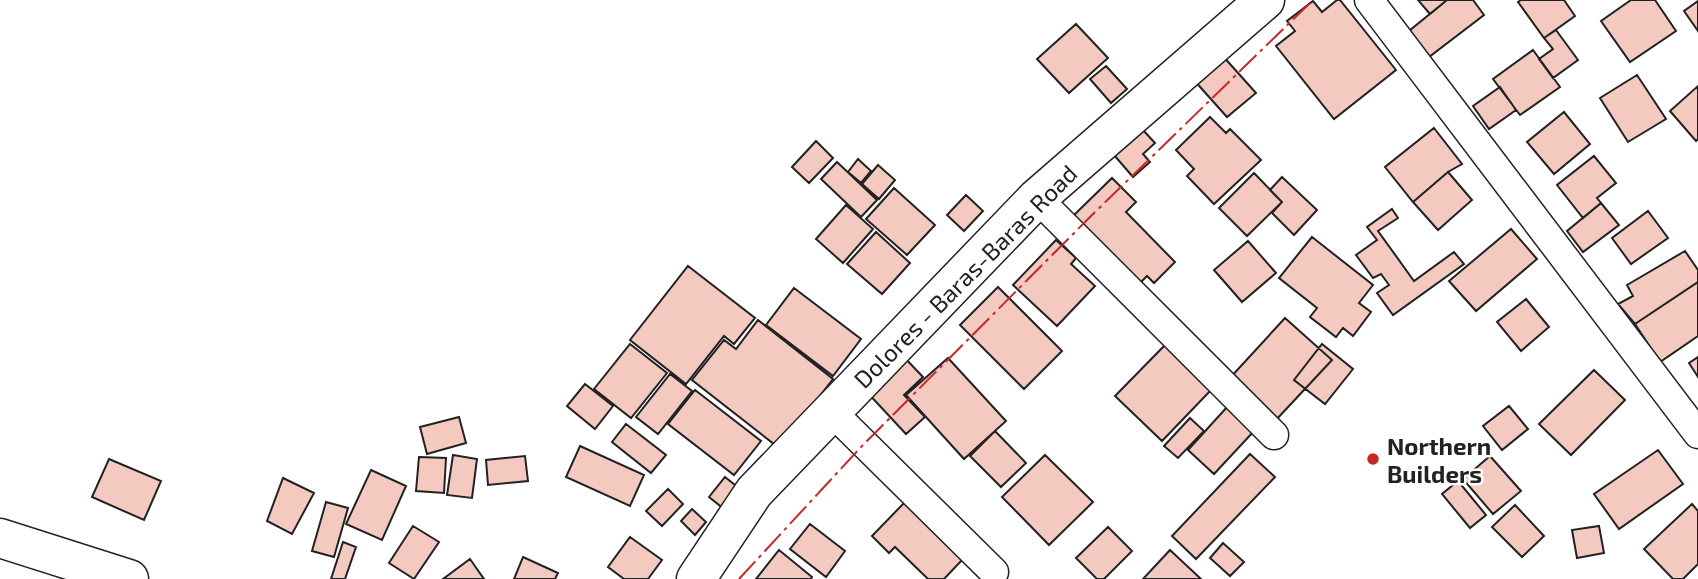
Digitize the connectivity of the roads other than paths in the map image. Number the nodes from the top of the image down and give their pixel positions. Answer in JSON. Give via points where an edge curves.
{"nodes":[{"id":1,"x":1265,"y":0,"type":"edge"},
{"id":2,"x":1369,"y":0,"type":"edge"},
{"id":3,"x":1037,"y":198,"type":"junction"},
{"id":4,"x":831,"y":411,"type":"junction"},
{"id":5,"x":1698,"y":434,"type":"edge"},
{"id":6,"x":1274,"y":435,"type":"dead end"},
{"id":7,"x":0,"y":538,"type":"edge"},
{"id":8,"x":994,"y":572,"type":"dead end"},
{"id":9,"x":129,"y":579,"type":"edge"},
{"id":10,"x":696,"y":579,"type":"edge"}],
"edges":[{"from":1,"to":3,"type":"main road","name":"Dolores - Baras-Baras Road"},
{"from":2,"to":5,"type":"street"},
{"from":3,"to":4,"type":"main road","name":"Dolores - Baras-Baras Road"},
{"from":3,"to":6,"type":"street"},
{"from":4,"to":8,"type":"street"},
{"from":4,"to":10,"type":"main road","name":"Dolores - Baras-Baras Road","via":[[754,492]]},
{"from":7,"to":9,"type":"main road"}]}
